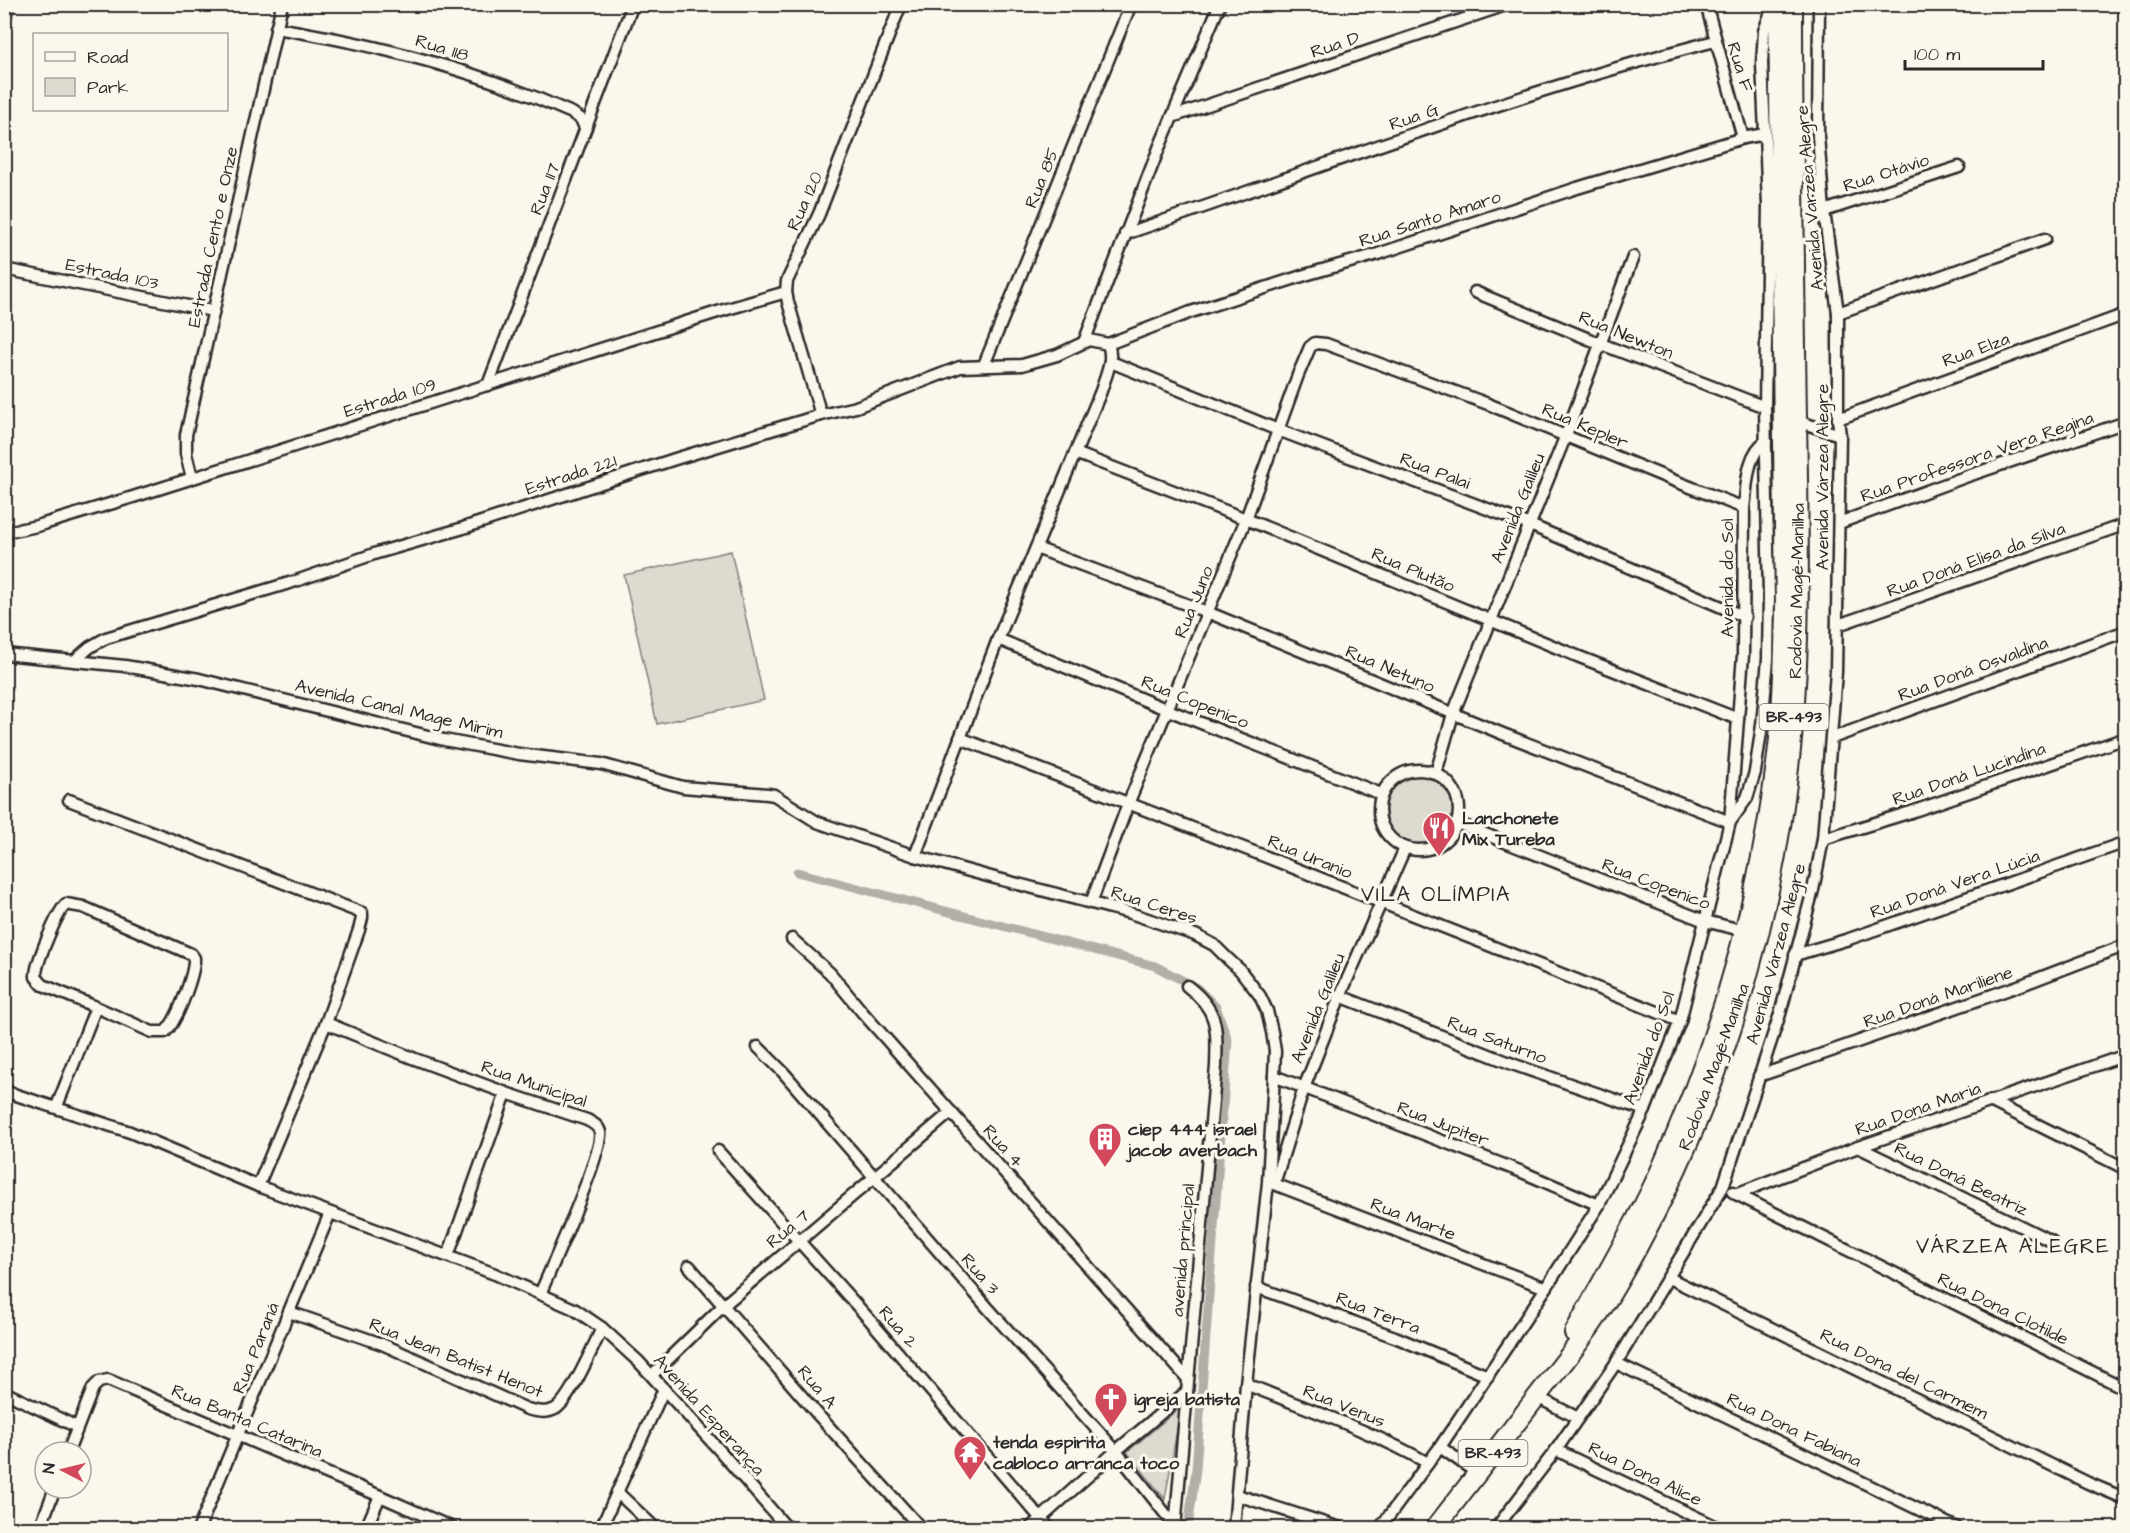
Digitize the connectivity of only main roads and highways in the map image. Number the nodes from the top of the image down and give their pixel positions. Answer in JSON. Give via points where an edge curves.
{"nodes":[{"id":1,"x":1776,"y":4,"type":"edge"},
{"id":2,"x":1793,"y":4,"type":"edge"},
{"id":3,"x":1552,"y":1377,"type":"junction"},
{"id":4,"x":1435,"y":1528,"type":"edge"}],
"edges":[{"from":1,"to":3,"type":"highway","name":"Rodovia Magé-Manilha","number":"BR-493","via":[[1785,552],[1783,682],[1779,739],[1760,859],[1724,1004],[1683,1119],[1644,1204]]},
{"from":2,"to":3,"type":"highway","name":"Rodovia Magé-Manilha","number":"BR-493","via":[[1799,572],[1797,683],[1787,787],[1758,934],[1696,1124],[1602,1311]]},
{"from":3,"to":4,"type":"highway","name":"Rodovia Magé-Manilha","number":"BR-493"}]}
